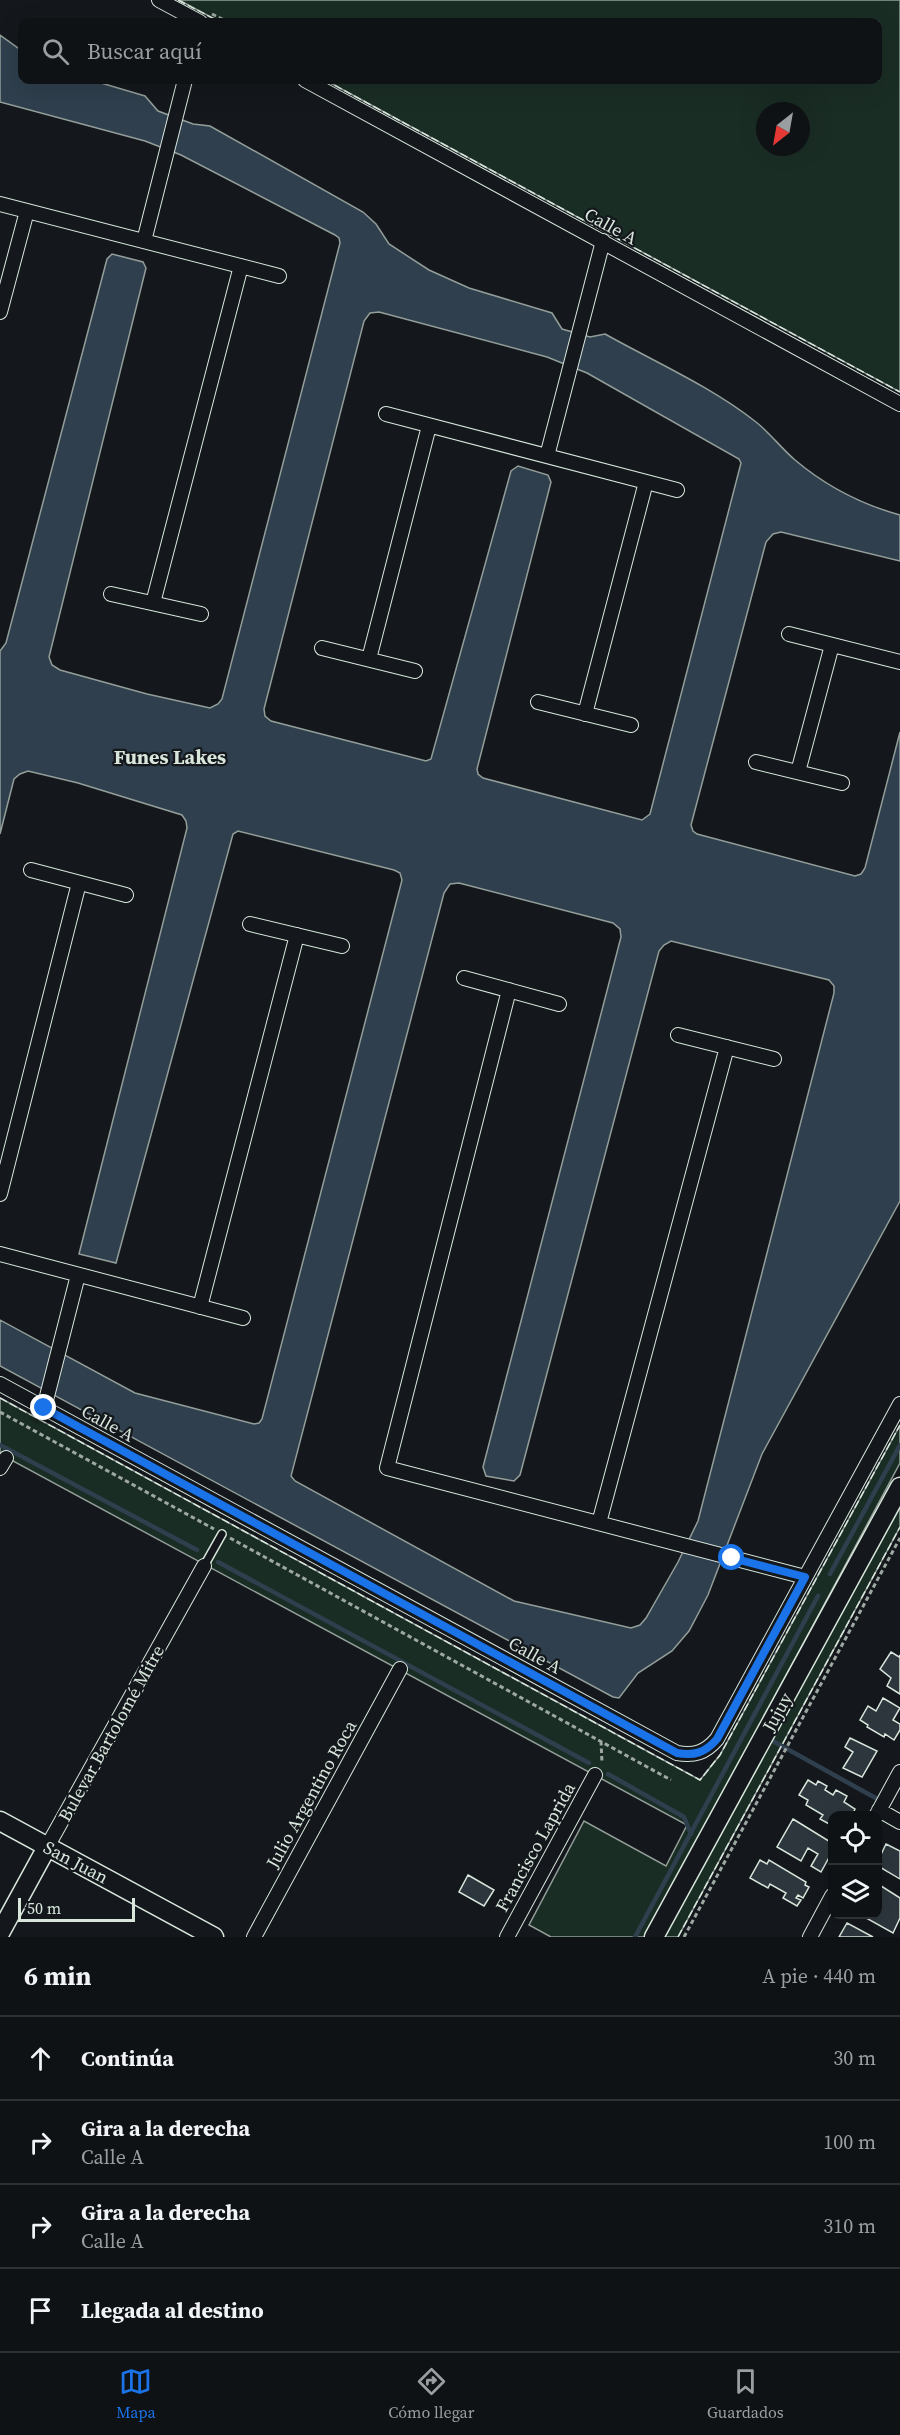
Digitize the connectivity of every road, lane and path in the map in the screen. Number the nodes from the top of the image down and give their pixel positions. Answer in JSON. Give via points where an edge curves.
{"nodes":[{"id":1,"x":159,"y":0,"type":"edge"},
{"id":2,"x":193,"y":18,"type":"edge"},
{"id":3,"x":184,"y":84,"type":"edge"},
{"id":4,"x":312,"y":84,"type":"edge"},
{"id":5,"x":0,"y":204,"type":"edge"},
{"id":6,"x":27,"y":211,"type":"junction"},
{"id":7,"x":144,"y":241,"type":"junction"},
{"id":8,"x":603,"y":241,"type":"junction"},
{"id":9,"x":241,"y":266,"type":"junction"},
{"id":10,"x":279,"y":276,"type":"dead end"},
{"id":11,"x":0,"y":312,"type":"edge"},
{"id":12,"x":900,"y":404,"type":"edge"},
{"id":13,"x":386,"y":414,"type":"dead end"},
{"id":14,"x":429,"y":426,"type":"junction"},
{"id":15,"x":547,"y":456,"type":"junction"},
{"id":16,"x":646,"y":482,"type":"junction"},
{"id":17,"x":677,"y":490,"type":"dead end"},
{"id":18,"x":111,"y":594,"type":"dead end"},
{"id":19,"x":153,"y":603,"type":"junction"},
{"id":20,"x":201,"y":614,"type":"dead end"},
{"id":21,"x":789,"y":634,"type":"dead end"},
{"id":22,"x":832,"y":645,"type":"junction"},
{"id":23,"x":322,"y":648,"type":"dead end"},
{"id":24,"x":369,"y":659,"type":"junction"},
{"id":25,"x":900,"y":662,"type":"edge"},
{"id":26,"x":415,"y":671,"type":"dead end"},
{"id":27,"x":538,"y":702,"type":"dead end"},
{"id":28,"x":585,"y":714,"type":"junction"},
{"id":29,"x":631,"y":725,"type":"dead end"},
{"id":30,"x":756,"y":762,"type":"dead end"},
{"id":31,"x":798,"y":772,"type":"junction"},
{"id":32,"x":842,"y":783,"type":"dead end"},
{"id":33,"x":31,"y":870,"type":"dead end"},
{"id":34,"x":79,"y":883,"type":"junction"},
{"id":35,"x":126,"y":896,"type":"dead end"},
{"id":36,"x":250,"y":924,"type":"dead end"},
{"id":37,"x":297,"y":935,"type":"junction"},
{"id":38,"x":342,"y":946,"type":"dead end"},
{"id":39,"x":464,"y":978,"type":"dead end"},
{"id":40,"x":509,"y":990,"type":"junction"},
{"id":41,"x":559,"y":1004,"type":"dead end"},
{"id":42,"x":678,"y":1035,"type":"dead end"},
{"id":43,"x":727,"y":1047,"type":"junction"},
{"id":44,"x":774,"y":1059,"type":"dead end"},
{"id":45,"x":0,"y":1194,"type":"edge"},
{"id":46,"x":0,"y":1254,"type":"edge"},
{"id":47,"x":78,"y":1275,"type":"junction"},
{"id":48,"x":200,"y":1307,"type":"junction"},
{"id":49,"x":243,"y":1318,"type":"dead end"},
{"id":50,"x":0,"y":1384,"type":"edge"},
{"id":51,"x":900,"y":1404,"type":"edge"},
{"id":52,"x":44,"y":1408,"type":"junction"},
{"id":53,"x":0,"y":1412,"type":"edge"},
{"id":54,"x":900,"y":1487,"type":"edge"},
{"id":55,"x":599,"y":1523,"type":"junction"},
{"id":56,"x":222,"y":1534,"type":"junction"},
{"id":57,"x":900,"y":1538,"type":"edge"},
{"id":58,"x":204,"y":1566,"type":"joint"},
{"id":59,"x":805,"y":1577,"type":"junction"},
{"id":60,"x":400,"y":1669,"type":"dead end"},
{"id":61,"x":601,"y":1741,"type":"junction"},
{"id":62,"x":900,"y":1772,"type":"edge"},
{"id":63,"x":596,"y":1775,"type":"joint"},
{"id":64,"x":671,"y":1780,"type":"dead end"},
{"id":65,"x":878,"y":1811,"type":"edge"},
{"id":66,"x":882,"y":1815,"type":"edge"},
{"id":67,"x":0,"y":1821,"type":"edge"},
{"id":68,"x":900,"y":1822,"type":"edge"},
{"id":69,"x":47,"y":1846,"type":"junction"},
{"id":70,"x":828,"y":1903,"type":"edge"},
{"id":71,"x":0,"y":1933,"type":"edge"},
{"id":72,"x":214,"y":1937,"type":"edge"},
{"id":73,"x":254,"y":1937,"type":"edge"},
{"id":74,"x":507,"y":1937,"type":"edge"},
{"id":75,"x":654,"y":1937,"type":"edge"},
{"id":76,"x":684,"y":1937,"type":"edge"},
{"id":77,"x":810,"y":1937,"type":"edge"}],
"edges":[{"from":1,"to":2,"type":"street"},
{"from":3,"to":7,"type":"street"},
{"from":4,"to":8,"type":"street","name":"Calle A"},
{"from":5,"to":6,"type":"street"},
{"from":6,"to":7,"type":"street"},
{"from":6,"to":11,"type":"street"},
{"from":7,"to":9,"type":"street"},
{"from":8,"to":12,"type":"street","name":"Calle A"},
{"from":8,"to":15,"type":"street"},
{"from":9,"to":10,"type":"street"},
{"from":9,"to":19,"type":"street"},
{"from":13,"to":14,"type":"street"},
{"from":14,"to":15,"type":"street"},
{"from":14,"to":24,"type":"street"},
{"from":15,"to":16,"type":"street"},
{"from":16,"to":17,"type":"street"},
{"from":16,"to":28,"type":"street"},
{"from":18,"to":19,"type":"street"},
{"from":19,"to":20,"type":"street"},
{"from":21,"to":22,"type":"street"},
{"from":22,"to":25,"type":"street"},
{"from":22,"to":31,"type":"street"},
{"from":23,"to":24,"type":"street"},
{"from":24,"to":26,"type":"street"},
{"from":27,"to":28,"type":"street"},
{"from":28,"to":29,"type":"street"},
{"from":30,"to":31,"type":"street"},
{"from":31,"to":32,"type":"street"},
{"from":33,"to":34,"type":"street"},
{"from":34,"to":35,"type":"street"},
{"from":34,"to":45,"type":"street"},
{"from":36,"to":37,"type":"street"},
{"from":37,"to":38,"type":"street"},
{"from":37,"to":48,"type":"street"},
{"from":39,"to":40,"type":"street"},
{"from":40,"to":41,"type":"street"},
{"from":40,"to":55,"type":"street","via":[[387,1467]]},
{"from":42,"to":43,"type":"street"},
{"from":43,"to":44,"type":"street"},
{"from":43,"to":55,"type":"street"},
{"from":46,"to":47,"type":"street"},
{"from":47,"to":48,"type":"street"},
{"from":47,"to":52,"type":"street"},
{"from":48,"to":49,"type":"street"},
{"from":50,"to":52,"type":"street","name":"Calle A"},
{"from":51,"to":59,"type":"street","name":"Calle A"},
{"from":52,"to":59,"type":"street","name":"Calle A","via":[[677,1753],[699,1753],[717,1739]]},
{"from":53,"to":56,"type":"path"},
{"from":54,"to":75,"type":"street","name":"Jujuy"},
{"from":55,"to":59,"type":"street"},
{"from":56,"to":58,"type":"lane","name":"Bulevar Bartolomé Mitre"},
{"from":56,"to":61,"type":"path"},
{"from":57,"to":76,"type":"path"},
{"from":58,"to":69,"type":"street","name":"Bulevar Bartolomé Mitre"},
{"from":60,"to":73,"type":"street","name":"Julio Argentino Roca"},
{"from":61,"to":63,"type":"path","via":[[603,1762]]},
{"from":61,"to":64,"type":"path"},
{"from":62,"to":65,"type":"street"},
{"from":63,"to":74,"type":"street","name":"Francisco Laprida"},
{"from":66,"to":68,"type":"street"},
{"from":67,"to":69,"type":"street","name":"San Juan"},
{"from":69,"to":71,"type":"street","name":"Bulevar Bartolomé Mitre"},
{"from":69,"to":72,"type":"street","name":"San Juan"},
{"from":70,"to":77,"type":"street"}]}
